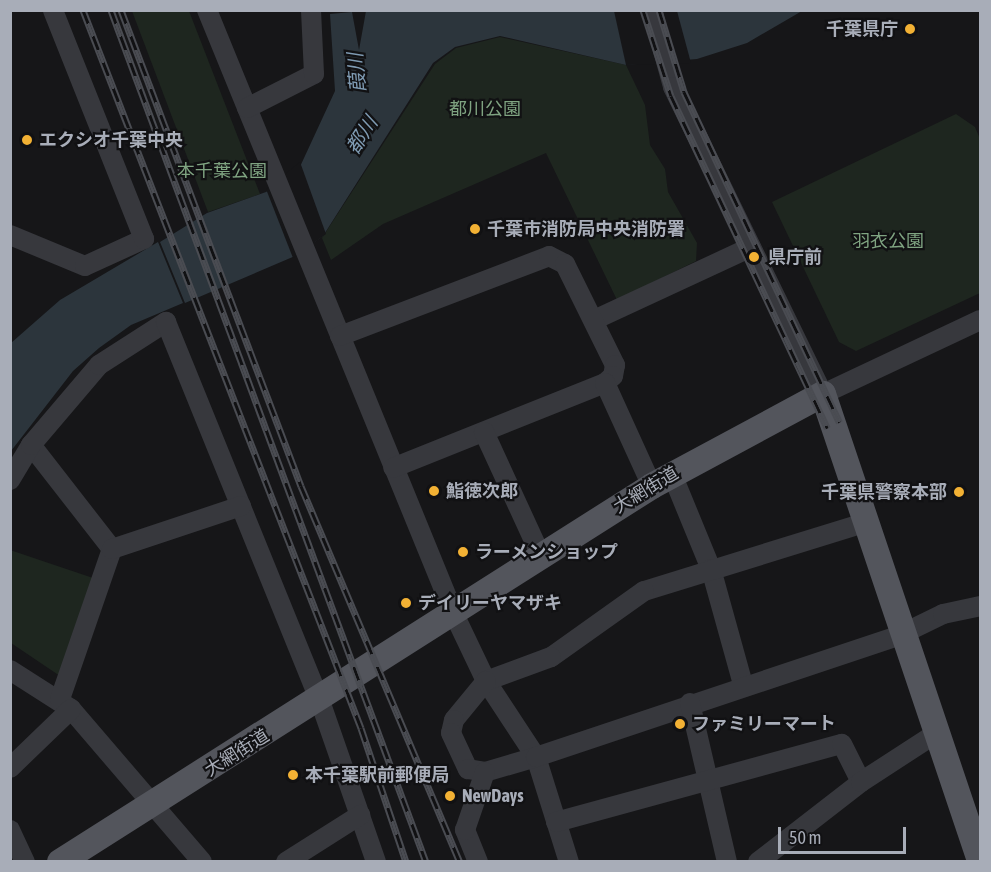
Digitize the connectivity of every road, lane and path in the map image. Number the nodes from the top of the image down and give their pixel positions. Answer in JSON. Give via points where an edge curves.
{"nodes":[{"id":1,"x":53,"y":10,"type":"edge"},
{"id":2,"x":207,"y":10,"type":"edge"},
{"id":3,"x":311,"y":10,"type":"edge"},
{"id":4,"x":652,"y":10,"type":"edge"},
{"id":5,"x":247,"y":108,"type":"junction"},
{"id":6,"x":10,"y":235,"type":"edge"},
{"id":7,"x":751,"y":247,"type":"junction"},
{"id":8,"x":594,"y":320,"type":"junction"},
{"id":9,"x":981,"y":320,"type":"edge"},
{"id":10,"x":340,"y":336,"type":"junction"},
{"id":11,"x":605,"y":383,"type":"junction"},
{"id":12,"x":823,"y":394,"type":"junction"},
{"id":13,"x":484,"y":432,"type":"junction"},
{"id":14,"x":31,"y":445,"type":"junction"},
{"id":15,"x":393,"y":468,"type":"junction"},
{"id":16,"x":10,"y":480,"type":"edge"},
{"id":17,"x":662,"y":480,"type":"junction"},
{"id":18,"x":241,"y":506,"type":"junction"},
{"id":19,"x":864,"y":523,"type":"junction"},
{"id":20,"x":112,"y":549,"type":"junction"},
{"id":21,"x":541,"y":556,"type":"junction"},
{"id":22,"x":711,"y":569,"type":"junction"},
{"id":23,"x":981,"y":606,"type":"edge"},
{"id":24,"x":454,"y":614,"type":"junction"},
{"id":25,"x":900,"y":635,"type":"junction"},
{"id":26,"x":10,"y":670,"type":"edge"},
{"id":27,"x":486,"y":681,"type":"junction"},
{"id":28,"x":743,"y":684,"type":"junction"},
{"id":29,"x":320,"y":701,"type":"junction"},
{"id":30,"x":690,"y":703,"type":"junction"},
{"id":31,"x":66,"y":704,"type":"junction"},
{"id":32,"x":935,"y":734,"type":"junction"},
{"id":33,"x":536,"y":757,"type":"junction"},
{"id":34,"x":10,"y":768,"type":"edge"},
{"id":35,"x":485,"y":772,"type":"junction"},
{"id":36,"x":708,"y":780,"type":"junction"},
{"id":37,"x":861,"y":782,"type":"junction"},
{"id":38,"x":154,"y":805,"type":"junction"},
{"id":39,"x":360,"y":816,"type":"junction"},
{"id":40,"x":556,"y":822,"type":"junction"},
{"id":41,"x":10,"y":830,"type":"edge"},
{"id":42,"x":25,"y":861,"type":"edge"},
{"id":43,"x":60,"y":861,"type":"edge"},
{"id":44,"x":202,"y":861,"type":"edge"},
{"id":45,"x":286,"y":861,"type":"edge"},
{"id":46,"x":376,"y":861,"type":"edge"},
{"id":47,"x":478,"y":861,"type":"edge"},
{"id":48,"x":569,"y":861,"type":"edge"},
{"id":49,"x":727,"y":861,"type":"edge"},
{"id":50,"x":758,"y":861,"type":"edge"},
{"id":51,"x":981,"y":861,"type":"edge"}],
"edges":[{"from":1,"to":6,"type":"street","via":[[144,239],[85,266]]},
{"from":2,"to":5,"type":"street"},
{"from":3,"to":5,"type":"street","via":[[314,74]]},
{"from":4,"to":7,"type":"street","via":[[673,87]]},
{"from":5,"to":10,"type":"street"},
{"from":7,"to":8,"type":"street"},
{"from":7,"to":12,"type":"street"},
{"from":8,"to":10,"type":"street","via":[[565,264],[549,256]]},
{"from":8,"to":11,"type":"street","via":[[615,364],[613,376]]},
{"from":9,"to":12,"type":"street"},
{"from":10,"to":15,"type":"street"},
{"from":11,"to":13,"type":"street"},
{"from":11,"to":17,"type":"street"},
{"from":12,"to":17,"type":"main road","name":"大網街道"},
{"from":12,"to":19,"type":"main road"},
{"from":13,"to":15,"type":"street"},
{"from":13,"to":21,"type":"street"},
{"from":14,"to":16,"type":"street"},
{"from":14,"to":18,"type":"street","via":[[99,365],[166,322]]},
{"from":14,"to":20,"type":"street"},
{"from":15,"to":24,"type":"street"},
{"from":17,"to":21,"type":"main road","name":"大網街道"},
{"from":17,"to":22,"type":"street"},
{"from":18,"to":20,"type":"street"},
{"from":18,"to":29,"type":"street"},
{"from":19,"to":22,"type":"street"},
{"from":19,"to":25,"type":"main road"},
{"from":20,"to":31,"type":"street"},
{"from":21,"to":24,"type":"main road","name":"大網街道"},
{"from":22,"to":27,"type":"street","via":[[644,591],[551,657]]},
{"from":22,"to":28,"type":"street"},
{"from":23,"to":25,"type":"street","via":[[943,614]]},
{"from":24,"to":27,"type":"street"},
{"from":24,"to":29,"type":"main road","name":"大網街道"},
{"from":25,"to":28,"type":"street"},
{"from":25,"to":32,"type":"main road"},
{"from":26,"to":31,"type":"street"},
{"from":27,"to":33,"type":"street"},
{"from":27,"to":35,"type":"street","via":[[454,720],[451,733],[468,769]]},
{"from":28,"to":30,"type":"street"},
{"from":29,"to":38,"type":"main road","name":"大網街道"},
{"from":29,"to":39,"type":"street"},
{"from":30,"to":33,"type":"street"},
{"from":30,"to":36,"type":"street"},
{"from":31,"to":34,"type":"street"},
{"from":31,"to":38,"type":"street"},
{"from":32,"to":37,"type":"street"},
{"from":32,"to":51,"type":"main road"},
{"from":33,"to":35,"type":"street"},
{"from":33,"to":40,"type":"street"},
{"from":35,"to":47,"type":"street","via":[[465,830]]},
{"from":36,"to":37,"type":"street","via":[[842,744]]},
{"from":36,"to":40,"type":"street"},
{"from":36,"to":49,"type":"street"},
{"from":37,"to":50,"type":"street"},
{"from":38,"to":43,"type":"main road","name":"大網街道"},
{"from":38,"to":44,"type":"street"},
{"from":39,"to":45,"type":"street"},
{"from":39,"to":46,"type":"street"},
{"from":40,"to":48,"type":"street"},
{"from":41,"to":42,"type":"street"}]}
